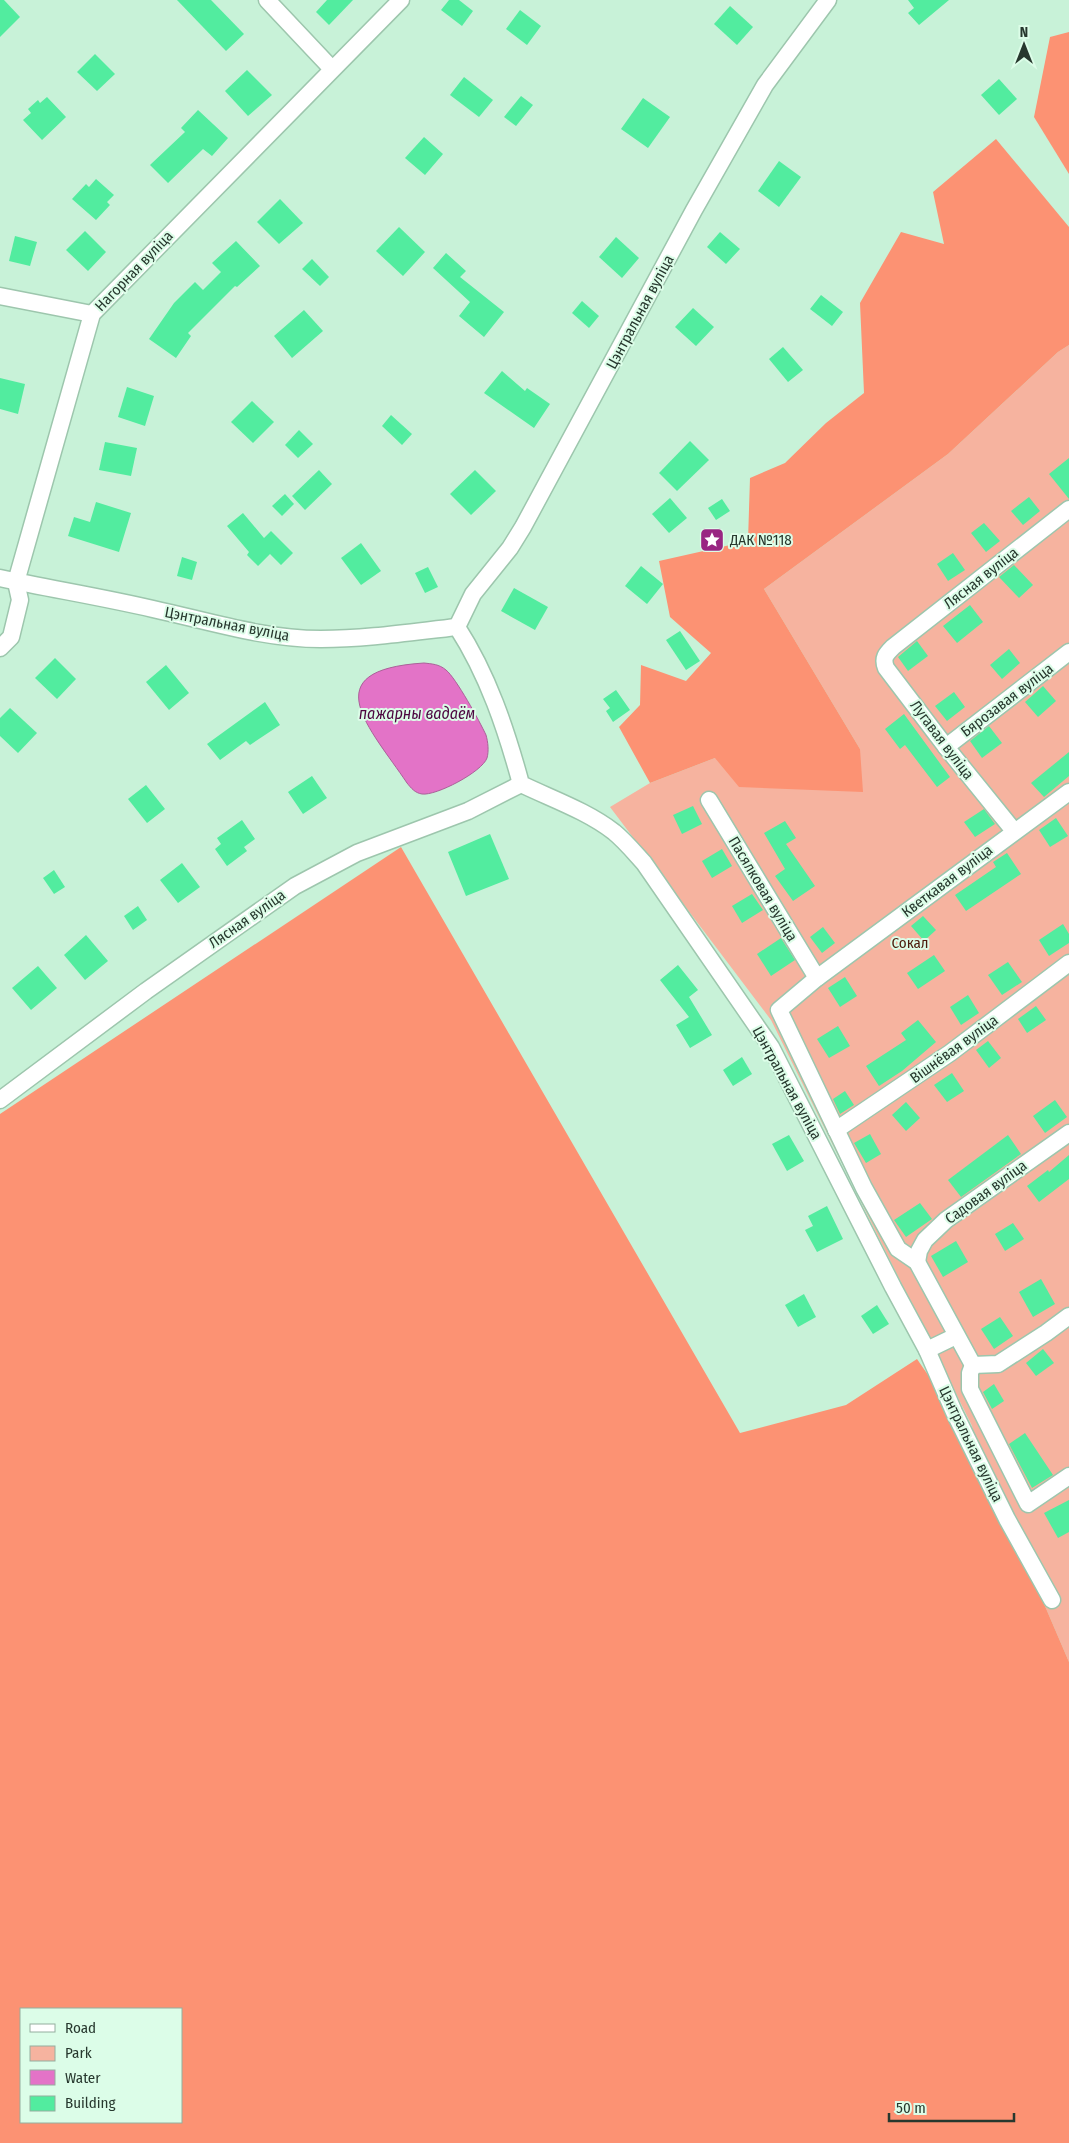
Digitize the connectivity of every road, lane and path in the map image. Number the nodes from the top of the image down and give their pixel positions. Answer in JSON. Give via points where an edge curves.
{"nodes":[{"id":1,"x":267,"y":0,"type":"edge"},
{"id":2,"x":401,"y":0,"type":"edge"},
{"id":3,"x":828,"y":0,"type":"edge"},
{"id":4,"x":332,"y":69,"type":"junction"},
{"id":5,"x":0,"y":296,"type":"edge"},
{"id":6,"x":92,"y":314,"type":"junction"},
{"id":7,"x":1069,"y":509,"type":"edge"},
{"id":8,"x":0,"y":578,"type":"edge"},
{"id":9,"x":16,"y":582,"type":"junction"},
{"id":10,"x":457,"y":626,"type":"junction"},
{"id":11,"x":892,"y":647,"type":"joint"},
{"id":12,"x":0,"y":648,"type":"edge"},
{"id":13,"x":1069,"y":652,"type":"edge"},
{"id":14,"x":946,"y":747,"type":"junction"},
{"id":15,"x":521,"y":784,"type":"junction"},
{"id":16,"x":1069,"y":792,"type":"edge"},
{"id":17,"x":709,"y":800,"type":"dead end"},
{"id":18,"x":1014,"y":831,"type":"junction"},
{"id":19,"x":1069,"y":963,"type":"edge"},
{"id":20,"x":817,"y":978,"type":"junction"},
{"id":21,"x":0,"y":1100,"type":"edge"},
{"id":22,"x":836,"y":1130,"type":"junction"},
{"id":23,"x":1069,"y":1133,"type":"edge"},
{"id":24,"x":917,"y":1262,"type":"junction"},
{"id":25,"x":1069,"y":1316,"type":"edge"},
{"id":26,"x":956,"y":1336,"type":"junction"},
{"id":27,"x":927,"y":1350,"type":"junction"},
{"id":28,"x":974,"y":1365,"type":"junction"},
{"id":29,"x":1069,"y":1476,"type":"edge"},
{"id":30,"x":1052,"y":1600,"type":"dead end"}],
"edges":[{"from":1,"to":4,"type":"street"},
{"from":2,"to":4,"type":"street","name":"Нагорная вуліца"},
{"from":3,"to":10,"type":"street","name":"Цэнтральная вуліца","via":[[765,85],[522,527],[510,548],[473,594]]},
{"from":4,"to":6,"type":"street","name":"Нагорная вуліца"},
{"from":5,"to":6,"type":"street"},
{"from":6,"to":9,"type":"street","name":"Нагорная вуліца"},
{"from":7,"to":11,"type":"street","name":"Лясная вуліца"},
{"from":8,"to":9,"type":"street","name":"Цэнтральная вуліца"},
{"from":9,"to":10,"type":"street","name":"Цэнтральная вуліца","via":[[286,637],[359,638]]},
{"from":9,"to":12,"type":"street","name":"Нагорная вуліца","via":[[20,600],[11,636]]},
{"from":10,"to":15,"type":"street","via":[[482,672],[501,718]]},
{"from":11,"to":14,"type":"street","name":"Лугавая вуліца","via":[[885,655],[886,668]]},
{"from":13,"to":14,"type":"street","name":"Бярозавая вуліца"},
{"from":14,"to":18,"type":"street","name":"Лугавая вуліца"},
{"from":15,"to":21,"type":"street","name":"Лясная вуліца","via":[[468,811],[357,853],[295,886]]},
{"from":15,"to":27,"type":"street","name":"Цэнтральная вуліца","via":[[597,821],[614,832],[644,863],[770,1047]]},
{"from":16,"to":18,"type":"street","name":"Кветкавая вуліца"},
{"from":17,"to":20,"type":"street","name":"Пасялковая вуліца"},
{"from":18,"to":20,"type":"street","name":"Кветкавая вуліца"},
{"from":19,"to":22,"type":"street","name":"Вішнёвая вуліца","via":[[950,1053]]},
{"from":20,"to":22,"type":"street","name":"Кветкавая вуліца","via":[[778,1010]]},
{"from":22,"to":24,"type":"street","via":[[898,1249]]},
{"from":23,"to":24,"type":"street","name":"Садовая вуліца","via":[[946,1220],[925,1240]]},
{"from":24,"to":26,"type":"street"},
{"from":25,"to":28,"type":"street","via":[[998,1364]]},
{"from":26,"to":27,"type":"street"},
{"from":26,"to":28,"type":"street"},
{"from":27,"to":30,"type":"street","name":"Цэнтральная вуліца","via":[[1007,1519]]},
{"from":28,"to":29,"type":"street","via":[[970,1373],[970,1389],[1028,1504]]}]}
